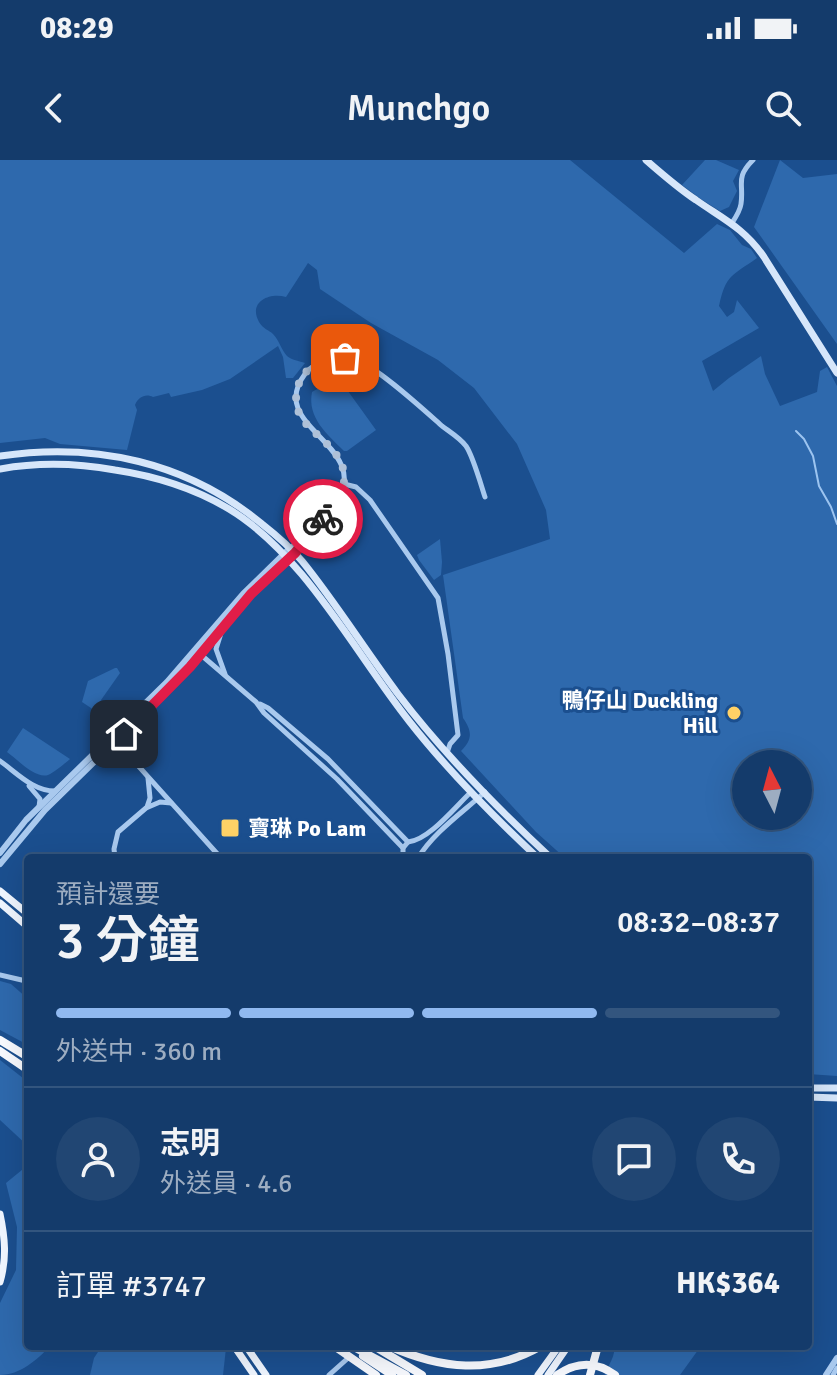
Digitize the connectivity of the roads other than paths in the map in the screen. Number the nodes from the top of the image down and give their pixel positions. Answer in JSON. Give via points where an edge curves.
{"nodes":[{"id":1,"x":646,"y":160,"type":"edge"},
{"id":2,"x":753,"y":160,"type":"edge"},
{"id":3,"x":732,"y":223,"type":"junction"},
{"id":4,"x":837,"y":373,"type":"edge"},
{"id":5,"x":0,"y":456,"type":"edge"},
{"id":6,"x":0,"y":469,"type":"edge"},
{"id":7,"x":344,"y":484,"type":"junction"},
{"id":8,"x":485,"y":497,"type":"dead end"},
{"id":9,"x":289,"y":554,"type":"junction"},
{"id":10,"x":222,"y":630,"type":"junction"},
{"id":11,"x":198,"y":653,"type":"junction"},
{"id":12,"x":225,"y":675,"type":"junction"},
{"id":13,"x":256,"y":702,"type":"junction"},
{"id":14,"x":114,"y":739,"type":"junction"},
{"id":15,"x":447,"y":753,"type":"junction"},
{"id":16,"x":0,"y":761,"type":"edge"},
{"id":17,"x":20,"y":776,"type":"junction"},
{"id":18,"x":148,"y":778,"type":"junction"},
{"id":19,"x":478,"y":786,"type":"junction"},
{"id":20,"x":55,"y":791,"type":"junction"},
{"id":21,"x":485,"y":792,"type":"junction"},
{"id":22,"x":470,"y":793,"type":"junction"},
{"id":23,"x":477,"y":800,"type":"junction"},
{"id":24,"x":171,"y":803,"type":"junction"},
{"id":25,"x":39,"y":807,"type":"junction"},
{"id":26,"x":146,"y":808,"type":"junction"},
{"id":27,"x":408,"y":842,"type":"junction"},
{"id":28,"x":417,"y":842,"type":"junction"},
{"id":29,"x":403,"y":848,"type":"junction"},
{"id":30,"x":422,"y":850,"type":"junction"},
{"id":31,"x":0,"y":853,"type":"edge"},
{"id":32,"x":115,"y":854,"type":"edge"},
{"id":33,"x":217,"y":854,"type":"edge"},
{"id":34,"x":404,"y":854,"type":"edge"},
{"id":35,"x":420,"y":854,"type":"edge"},
{"id":36,"x":534,"y":854,"type":"edge"},
{"id":37,"x":547,"y":854,"type":"edge"},
{"id":38,"x":0,"y":864,"type":"edge"},
{"id":39,"x":0,"y":891,"type":"edge"},
{"id":40,"x":0,"y":903,"type":"edge"},
{"id":41,"x":24,"y":911,"type":"edge"},
{"id":42,"x":24,"y":924,"type":"edge"},
{"id":43,"x":0,"y":975,"type":"edge"},
{"id":44,"x":24,"y":981,"type":"edge"},
{"id":45,"x":0,"y":1040,"type":"edge"},
{"id":46,"x":0,"y":1051,"type":"edge"},
{"id":47,"x":24,"y":1055,"type":"edge"},
{"id":48,"x":24,"y":1067,"type":"edge"},
{"id":49,"x":812,"y":1088,"type":"edge"},
{"id":50,"x":837,"y":1088,"type":"edge"},
{"id":51,"x":812,"y":1097,"type":"edge"},
{"id":52,"x":837,"y":1098,"type":"edge"},
{"id":53,"x":0,"y":1214,"type":"edge"},
{"id":54,"x":0,"y":1282,"type":"edge"},
{"id":55,"x":237,"y":1350,"type":"edge"},
{"id":56,"x":249,"y":1350,"type":"edge"},
{"id":57,"x":340,"y":1350,"type":"edge"},
{"id":58,"x":356,"y":1350,"type":"edge"},
{"id":59,"x":358,"y":1350,"type":"edge"},
{"id":60,"x":381,"y":1350,"type":"edge"},
{"id":61,"x":400,"y":1350,"type":"edge"},
{"id":62,"x":536,"y":1350,"type":"edge"},
{"id":63,"x":556,"y":1350,"type":"edge"},
{"id":64,"x":565,"y":1350,"type":"edge"},
{"id":65,"x":597,"y":1350,"type":"edge"},
{"id":66,"x":837,"y":1358,"type":"edge"},
{"id":67,"x":347,"y":1359,"type":"dead end"},
{"id":68,"x":837,"y":1368,"type":"edge"},
{"id":69,"x":254,"y":1375,"type":"edge"},
{"id":70,"x":266,"y":1375,"type":"edge"},
{"id":71,"x":329,"y":1375,"type":"edge"},
{"id":72,"x":376,"y":1375,"type":"edge"},
{"id":73,"x":392,"y":1375,"type":"edge"},
{"id":74,"x":406,"y":1375,"type":"edge"},
{"id":75,"x":422,"y":1375,"type":"edge"},
{"id":76,"x":538,"y":1375,"type":"edge"},
{"id":77,"x":548,"y":1375,"type":"edge"},
{"id":78,"x":557,"y":1375,"type":"edge"},
{"id":79,"x":590,"y":1375,"type":"edge"},
{"id":80,"x":615,"y":1375,"type":"edge"},
{"id":81,"x":826,"y":1375,"type":"edge"},
{"id":82,"x":833,"y":1375,"type":"edge"}],
"edges":[{"from":1,"to":3,"type":"main road"},
{"from":2,"to":3,"type":"street","via":[[741,177],[741,204]]},
{"from":3,"to":4,"type":"main road","via":[[759,249]]},
{"from":5,"to":9,"type":"main road","via":[[94,454],[165,468],[229,498],[270,530]]},
{"from":6,"to":9,"type":"main road","via":[[78,464],[164,480],[230,510]]},
{"from":7,"to":8,"type":"street","via":[[338,457],[303,419],[296,397],[309,369],[345,358],[368,366],[466,446]]},
{"from":7,"to":9,"type":"street","via":[[336,505]]},
{"from":7,"to":15,"type":"street","via":[[371,500],[438,598],[458,735]]},
{"from":9,"to":10,"type":"street"},
{"from":9,"to":11,"type":"street","via":[[243,594]]},
{"from":9,"to":15,"type":"main road"},
{"from":9,"to":22,"type":"main road","via":[[407,719]]},
{"from":10,"to":11,"type":"street"},
{"from":10,"to":12,"type":"street","via":[[216,649]]},
{"from":11,"to":12,"type":"street"},
{"from":11,"to":14,"type":"street"},
{"from":12,"to":13,"type":"street"},
{"from":13,"to":27,"type":"street","via":[[328,759]]},
{"from":13,"to":29,"type":"street"},
{"from":14,"to":18,"type":"street"},
{"from":14,"to":20,"type":"street"},
{"from":14,"to":38,"type":"street"},
{"from":15,"to":19,"type":"main road"},
{"from":16,"to":17,"type":"street"},
{"from":17,"to":20,"type":"street","via":[[41,790]]},
{"from":17,"to":25,"type":"street","via":[[39,797]]},
{"from":18,"to":24,"type":"street"},
{"from":18,"to":26,"type":"street"},
{"from":19,"to":21,"type":"main road"},
{"from":19,"to":22,"type":"street"},
{"from":20,"to":25,"type":"street"},
{"from":21,"to":23,"type":"street"},
{"from":21,"to":37,"type":"main road"},
{"from":22,"to":23,"type":"main road"},
{"from":22,"to":28,"type":"street"},
{"from":23,"to":30,"type":"street"},
{"from":23,"to":36,"type":"main road"},
{"from":24,"to":26,"type":"street"},
{"from":24,"to":33,"type":"street"},
{"from":25,"to":31,"type":"street"},
{"from":26,"to":32,"type":"street","via":[[118,832]]},
{"from":27,"to":28,"type":"street"},
{"from":27,"to":29,"type":"street"},
{"from":28,"to":30,"type":"street"},
{"from":29,"to":34,"type":"street"},
{"from":30,"to":35,"type":"street"},
{"from":39,"to":41,"type":"main road"},
{"from":40,"to":42,"type":"main road"},
{"from":43,"to":44,"type":"street"},
{"from":45,"to":47,"type":"highway"},
{"from":46,"to":48,"type":"highway"},
{"from":49,"to":50,"type":"main road"},
{"from":51,"to":52,"type":"main road"},
{"from":53,"to":54,"type":"main road","via":[[5,1250]]},
{"from":55,"to":69,"type":"main road"},
{"from":56,"to":70,"type":"main road"},
{"from":57,"to":72,"type":"highway"},
{"from":58,"to":73,"type":"highway"},
{"from":59,"to":74,"type":"highway"},
{"from":60,"to":75,"type":"highway"},
{"from":61,"to":62,"type":"highway","via":[[449,1368],[478,1371],[504,1367]]},
{"from":63,"to":76,"type":"main road"},
{"from":64,"to":77,"type":"main road"},
{"from":65,"to":79,"type":"highway","bridge":true},
{"from":66,"to":81,"type":"street"},
{"from":67,"to":71,"type":"street"},
{"from":68,"to":82,"type":"street"},
{"from":78,"to":80,"type":"highway","via":[[580,1365],[599,1366]]}]}
